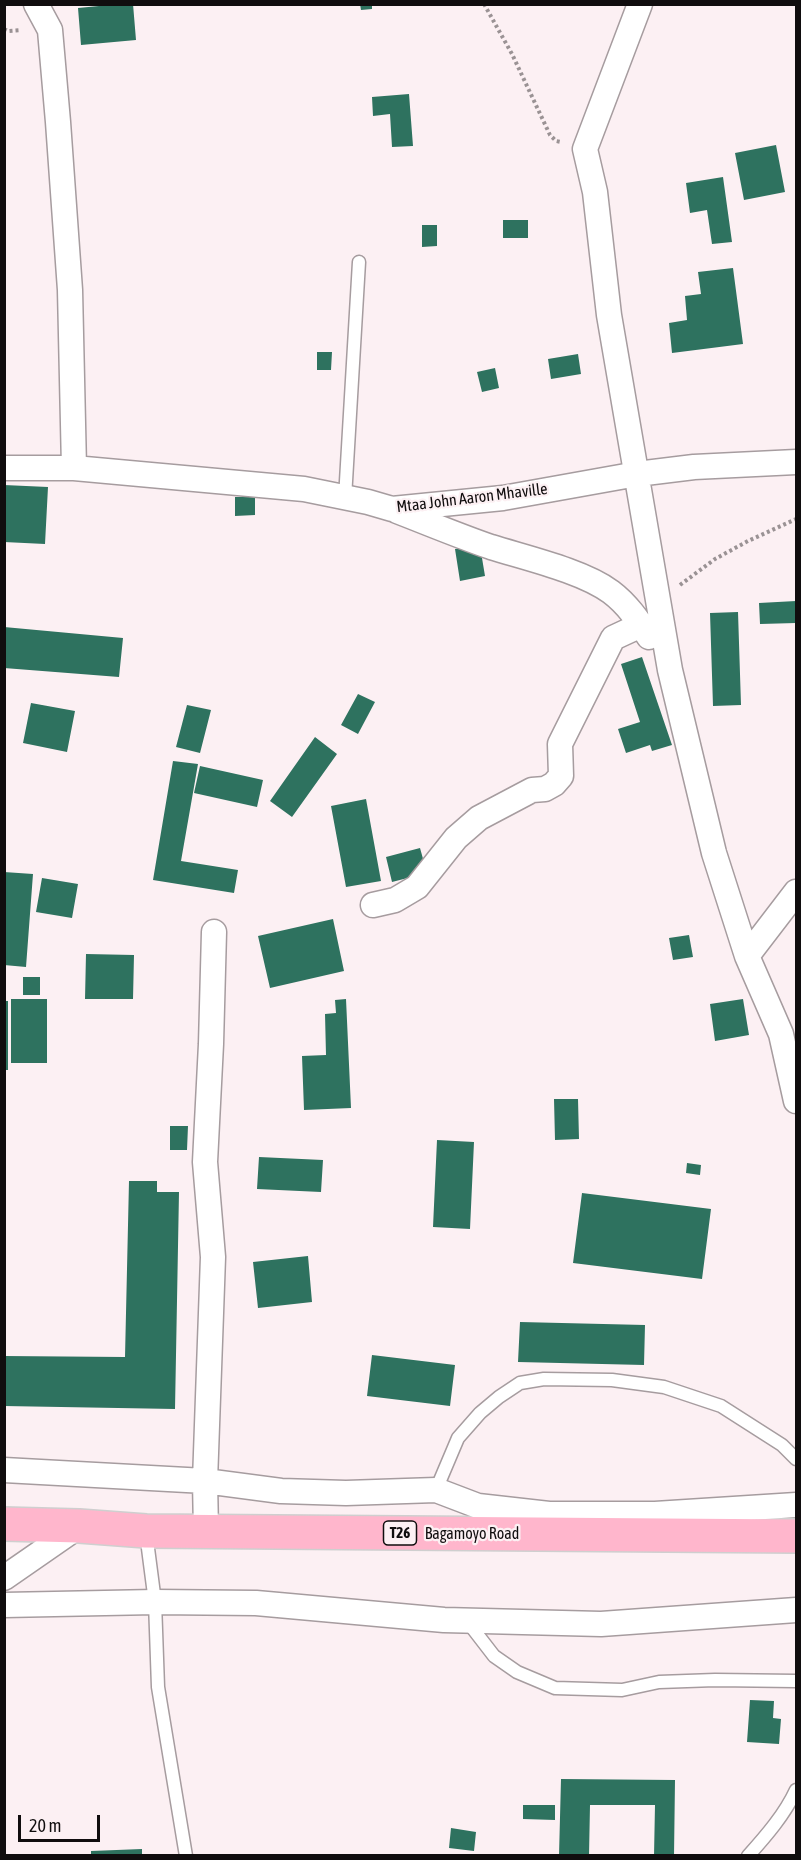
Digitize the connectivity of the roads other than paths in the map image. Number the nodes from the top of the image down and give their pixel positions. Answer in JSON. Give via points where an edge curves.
{"nodes":[{"id":1,"x":36,"y":4,"type":"edge"},
{"id":2,"x":640,"y":4,"type":"edge"},
{"id":3,"x":359,"y":262,"type":"dead end"},
{"id":4,"x":796,"y":462,"type":"edge"},
{"id":5,"x":4,"y":468,"type":"edge"},
{"id":6,"x":74,"y":468,"type":"junction"},
{"id":7,"x":637,"y":474,"type":"junction"},
{"id":8,"x":345,"y":498,"type":"junction"},
{"id":9,"x":392,"y":509,"type":"junction"},
{"id":10,"x":642,"y":625,"type":"junction"},
{"id":11,"x":670,"y":670,"type":"junction"},
{"id":12,"x":796,"y":892,"type":"edge"},
{"id":13,"x":374,"y":905,"type":"dead end"},
{"id":14,"x":214,"y":933,"type":"dead end"},
{"id":15,"x":747,"y":956,"type":"junction"},
{"id":16,"x":789,"y":1034,"type":"edge"},
{"id":17,"x":796,"y":1101,"type":"edge"},
{"id":18,"x":796,"y":1459,"type":"edge"},
{"id":19,"x":4,"y":1470,"type":"edge"},
{"id":20,"x":205,"y":1481,"type":"junction"},
{"id":21,"x":436,"y":1490,"type":"junction"},
{"id":22,"x":796,"y":1505,"type":"edge"},
{"id":23,"x":4,"y":1524,"type":"edge"},
{"id":24,"x":79,"y":1526,"type":"junction"},
{"id":25,"x":146,"y":1530,"type":"junction"},
{"id":26,"x":206,"y":1531,"type":"junction"},
{"id":27,"x":796,"y":1536,"type":"edge"},
{"id":28,"x":4,"y":1578,"type":"edge"},
{"id":29,"x":155,"y":1602,"type":"junction"},
{"id":30,"x":4,"y":1605,"type":"edge"},
{"id":31,"x":796,"y":1610,"type":"edge"},
{"id":32,"x":466,"y":1621,"type":"junction"},
{"id":33,"x":796,"y":1681,"type":"edge"},
{"id":34,"x":796,"y":1790,"type":"edge"},
{"id":35,"x":186,"y":1856,"type":"edge"},
{"id":36,"x":748,"y":1856,"type":"edge"}],
"edges":[{"from":1,"to":6,"type":"street","via":[[50,30],[58,122],[70,290]]},
{"from":2,"to":7,"type":"street","via":[[585,149],[595,192],[609,315]]},
{"from":3,"to":8,"type":"lane"},
{"from":4,"to":7,"type":"street","name":"Mtaa John Aaron Mhaville"},
{"from":5,"to":6,"type":"street","name":"Mtaa John Aaron Mhaville"},
{"from":6,"to":8,"type":"street","name":"Mtaa John Aaron Mhaville","via":[[304,489]]},
{"from":7,"to":9,"type":"street","name":"Mtaa John Aaron Mhaville","via":[[503,498]]},
{"from":7,"to":11,"type":"street"},
{"from":8,"to":9,"type":"street","name":"Mtaa John Aaron Mhaville"},
{"from":9,"to":10,"type":"street","via":[[587,580],[625,604]]},
{"from":10,"to":11,"type":"street"},
{"from":10,"to":13,"type":"street","via":[[613,638],[560,744],[561,776],[554,784],[532,790],[479,818],[456,838],[417,887],[395,900]]},
{"from":11,"to":15,"type":"street","via":[[714,853]]},
{"from":12,"to":15,"type":"street"},
{"from":14,"to":20,"type":"street","via":[[205,1162],[213,1257]]},
{"from":15,"to":16,"type":"street"},
{"from":16,"to":17,"type":"street"},
{"from":18,"to":21,"type":"lane","via":[[782,1445],[720,1406],[664,1387],[612,1380],[544,1379],[520,1383],[480,1413],[458,1438]]},
{"from":19,"to":20,"type":"street"},
{"from":20,"to":21,"type":"street","via":[[281,1491]]},
{"from":20,"to":26,"type":"street"},
{"from":21,"to":22,"type":"street","via":[[478,1506],[549,1514],[655,1514]]},
{"from":23,"to":24,"type":"highway","name":"Bagamoyo Road","number":"T26"},
{"from":24,"to":25,"type":"highway","name":"Bagamoyo Road","number":"T26"},
{"from":24,"to":28,"type":"street"},
{"from":25,"to":26,"type":"highway","name":"Bagamoyo Road","number":"T26"},
{"from":25,"to":29,"type":"lane"},
{"from":26,"to":27,"type":"highway","name":"Bagamoyo Road","number":"T26"},
{"from":29,"to":30,"type":"street"},
{"from":29,"to":32,"type":"street","via":[[256,1603]]},
{"from":29,"to":35,"type":"lane","via":[[158,1687]]},
{"from":31,"to":32,"type":"street","via":[[601,1624]]},
{"from":32,"to":33,"type":"lane","via":[[494,1656],[517,1672],[555,1688],[622,1690],[659,1682]]},
{"from":34,"to":36,"type":"lane"}]}
